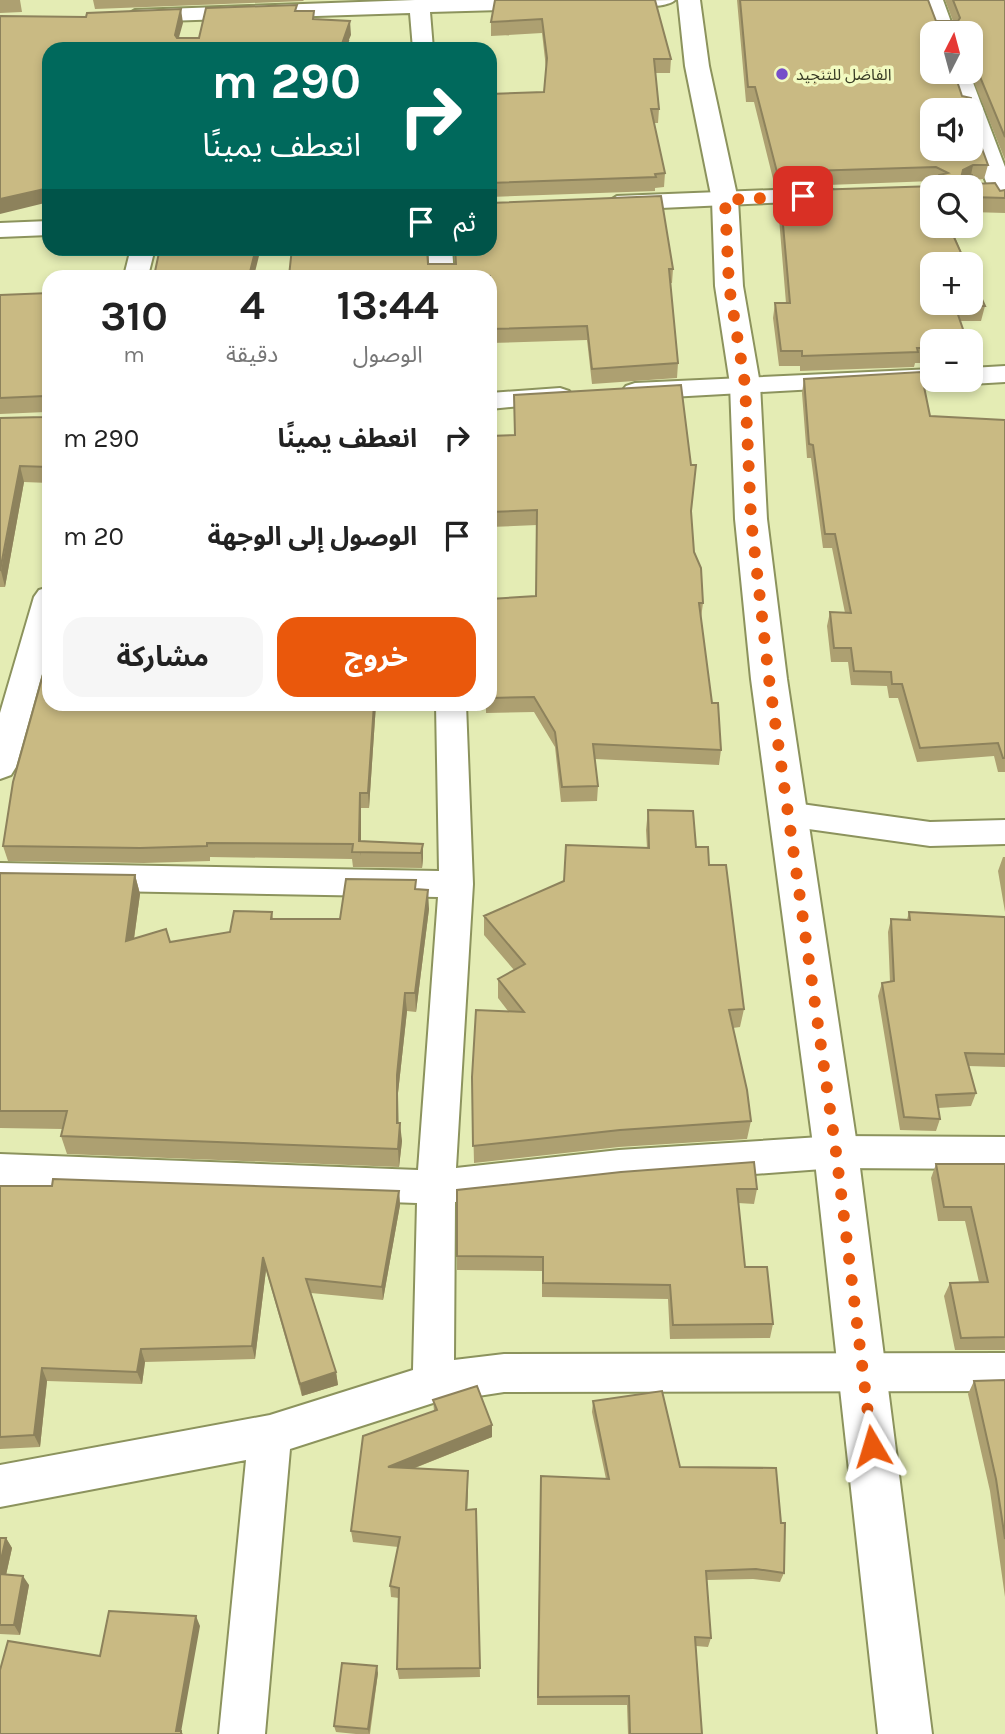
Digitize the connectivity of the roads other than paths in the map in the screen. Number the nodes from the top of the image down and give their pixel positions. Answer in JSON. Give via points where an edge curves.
{"nodes":[{"id":1,"x":666,"y":0,"type":"edge"},
{"id":2,"x":689,"y":0,"type":"edge"},
{"id":3,"x":933,"y":0,"type":"edge"},
{"id":4,"x":556,"y":2,"type":"edge"},
{"id":5,"x":597,"y":2,"type":"edge"},
{"id":6,"x":338,"y":4,"type":"edge"},
{"id":7,"x":419,"y":5,"type":"junction"},
{"id":8,"x":197,"y":14,"type":"junction"},
{"id":9,"x":118,"y":17,"type":"edge"},
{"id":10,"x":941,"y":21,"type":"edge"},
{"id":11,"x":191,"y":37,"type":"edge"},
{"id":12,"x":422,"y":42,"type":"edge"},
{"id":13,"x":964,"y":84,"type":"edge"},
{"id":14,"x":998,"y":191,"type":"edge"},
{"id":15,"x":850,"y":194,"type":"edge"},
{"id":16,"x":725,"y":200,"type":"junction"},
{"id":17,"x":601,"y":204,"type":"edge"},
{"id":18,"x":42,"y":228,"type":"edge"},
{"id":19,"x":0,"y":230,"type":"edge"},
{"id":20,"x":1005,"y":374,"type":"edge"},
{"id":21,"x":983,"y":375,"type":"edge"},
{"id":22,"x":920,"y":377,"type":"edge"},
{"id":23,"x":745,"y":384,"type":"junction"},
{"id":24,"x":611,"y":393,"type":"edge"},
{"id":25,"x":584,"y":395,"type":"edge"},
{"id":26,"x":497,"y":401,"type":"edge"},
{"id":27,"x":42,"y":612,"type":"edge"},
{"id":28,"x":12,"y":677,"type":"edge"},
{"id":29,"x":451,"y":711,"type":"edge"},
{"id":30,"x":0,"y":767,"type":"edge"},
{"id":31,"x":787,"y":814,"type":"junction"},
{"id":32,"x":1005,"y":832,"type":"edge"},
{"id":33,"x":0,"y":876,"type":"edge"},
{"id":34,"x":456,"y":884,"type":"junction"},
{"id":35,"x":836,"y":1152,"type":"junction"},
{"id":36,"x":1005,"y":1153,"type":"edge"},
{"id":37,"x":0,"y":1171,"type":"edge"},
{"id":38,"x":436,"y":1187,"type":"junction"},
{"id":39,"x":862,"y":1371,"type":"junction"},
{"id":40,"x":1005,"y":1372,"type":"edge"},
{"id":41,"x":433,"y":1383,"type":"junction"},
{"id":42,"x":270,"y":1435,"type":"junction"},
{"id":43,"x":0,"y":1486,"type":"edge"},
{"id":44,"x":243,"y":1734,"type":"edge"},
{"id":45,"x":905,"y":1734,"type":"edge"}],
"edges":[{"from":1,"to":5,"type":"street"},
{"from":2,"to":16,"type":"street","via":[[697,66]]},
{"from":3,"to":10,"type":"street"},
{"from":4,"to":7,"type":"street"},
{"from":6,"to":7,"type":"street"},
{"from":6,"to":8,"type":"street"},
{"from":7,"to":12,"type":"street"},
{"from":8,"to":9,"type":"street"},
{"from":8,"to":11,"type":"street"},
{"from":13,"to":14,"type":"street"},
{"from":15,"to":16,"type":"street"},
{"from":16,"to":17,"type":"street"},
{"from":16,"to":23,"type":"street","via":[[729,286]]},
{"from":18,"to":19,"type":"street"},
{"from":20,"to":21,"type":"street"},
{"from":22,"to":23,"type":"street"},
{"from":23,"to":24,"type":"street"},
{"from":23,"to":31,"type":"street","via":[[751,519]]},
{"from":25,"to":26,"type":"street"},
{"from":27,"to":28,"type":"street"},
{"from":28,"to":30,"type":"street"},
{"from":29,"to":34,"type":"street"},
{"from":31,"to":32,"type":"street","via":[[930,834]]},
{"from":31,"to":35,"type":"street"},
{"from":33,"to":34,"type":"street"},
{"from":34,"to":38,"type":"street"},
{"from":35,"to":36,"type":"street"},
{"from":35,"to":38,"type":"street","via":[[619,1167]]},
{"from":35,"to":39,"type":"street"},
{"from":37,"to":38,"type":"street"},
{"from":38,"to":41,"type":"street"},
{"from":39,"to":40,"type":"street"},
{"from":39,"to":41,"type":"street","via":[[504,1373]]},
{"from":39,"to":45,"type":"street"},
{"from":41,"to":42,"type":"street"},
{"from":42,"to":43,"type":"street"},
{"from":42,"to":44,"type":"street"}]}
